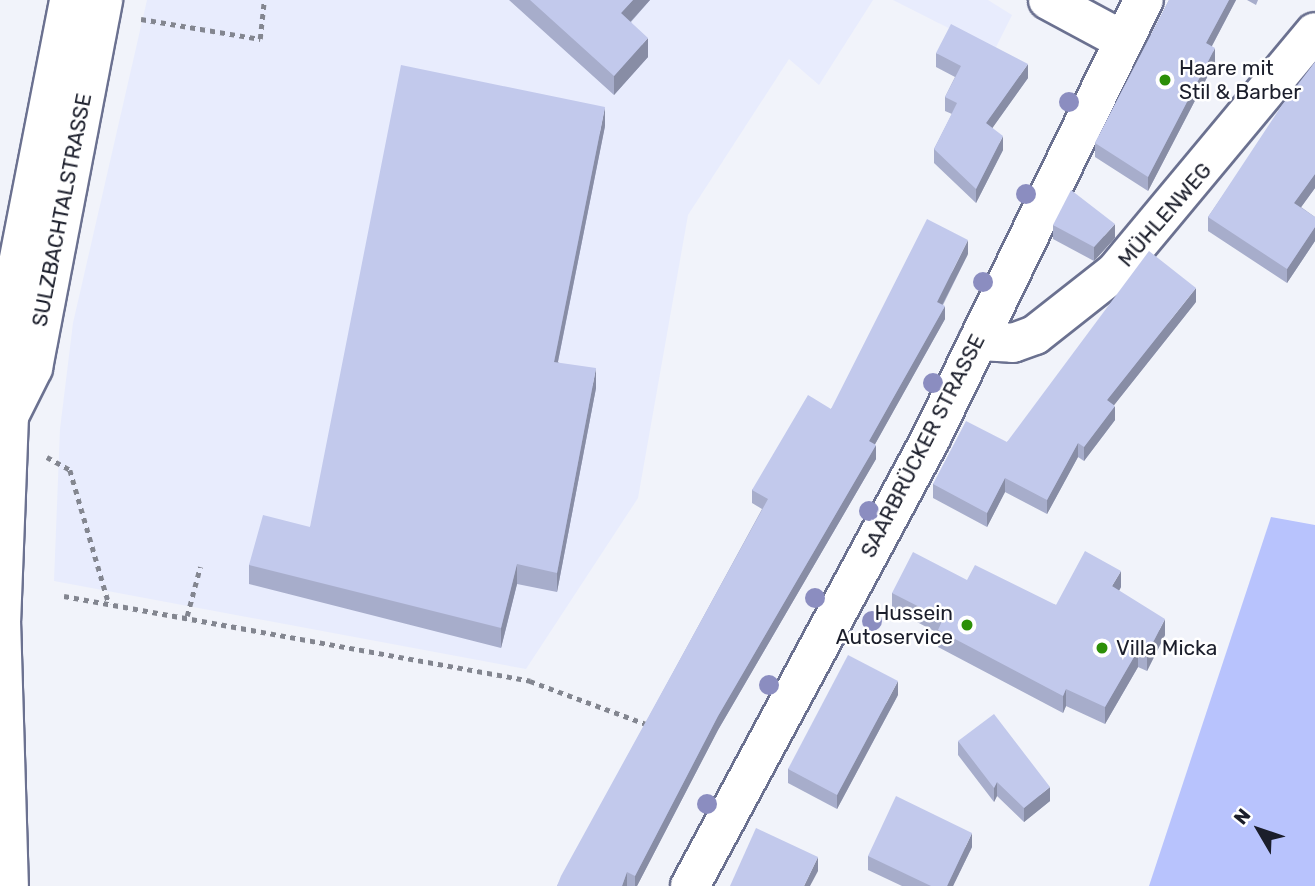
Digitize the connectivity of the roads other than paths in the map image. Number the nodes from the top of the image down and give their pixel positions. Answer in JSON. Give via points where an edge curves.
{"nodes":[{"id":1,"x":69,"y":0,"type":"edge"},
{"id":2,"x":103,"y":0,"type":"edge"},
{"id":3,"x":1048,"y":0,"type":"edge"},
{"id":4,"x":1144,"y":0,"type":"edge"},
{"id":5,"x":1315,"y":32,"type":"edge"},
{"id":6,"x":1124,"y":41,"type":"junction"},
{"id":7,"x":978,"y":341,"type":"junction"},
{"id":8,"x":11,"y":366,"type":"edge"},
{"id":9,"x":4,"y":415,"type":"edge"},
{"id":10,"x":3,"y":486,"type":"edge"},
{"id":11,"x":9,"y":886,"type":"edge"},
{"id":12,"x":690,"y":886,"type":"edge"}],
"edges":[{"from":1,"to":8,"type":"street","name":"SULZBACHTALSTRASSE"},
{"from":2,"to":8,"type":"street","name":"SULZBACHTALSTRASSE","via":[[52,253]]},
{"from":3,"to":6,"type":"street"},
{"from":4,"to":6,"type":"street","name":"SAARBRÜCKER STRASSE"},
{"from":5,"to":7,"type":"street","name":"MÜHLENWEG","via":[[1115,272],[1035,335],[1013,343]]},
{"from":6,"to":7,"type":"street","name":"SAARBRÜCKER STRASSE"},
{"from":7,"to":12,"type":"street","name":"SAARBRÜCKER STRASSE"},
{"from":8,"to":9,"type":"street","name":"SULZBACHTALSTRASSE"},
{"from":9,"to":10,"type":"street","name":"SULZBACHTALSTRASSE"},
{"from":10,"to":11,"type":"street","name":"SULZBACHTALSTRASSE","via":[[1,620]]}]}
